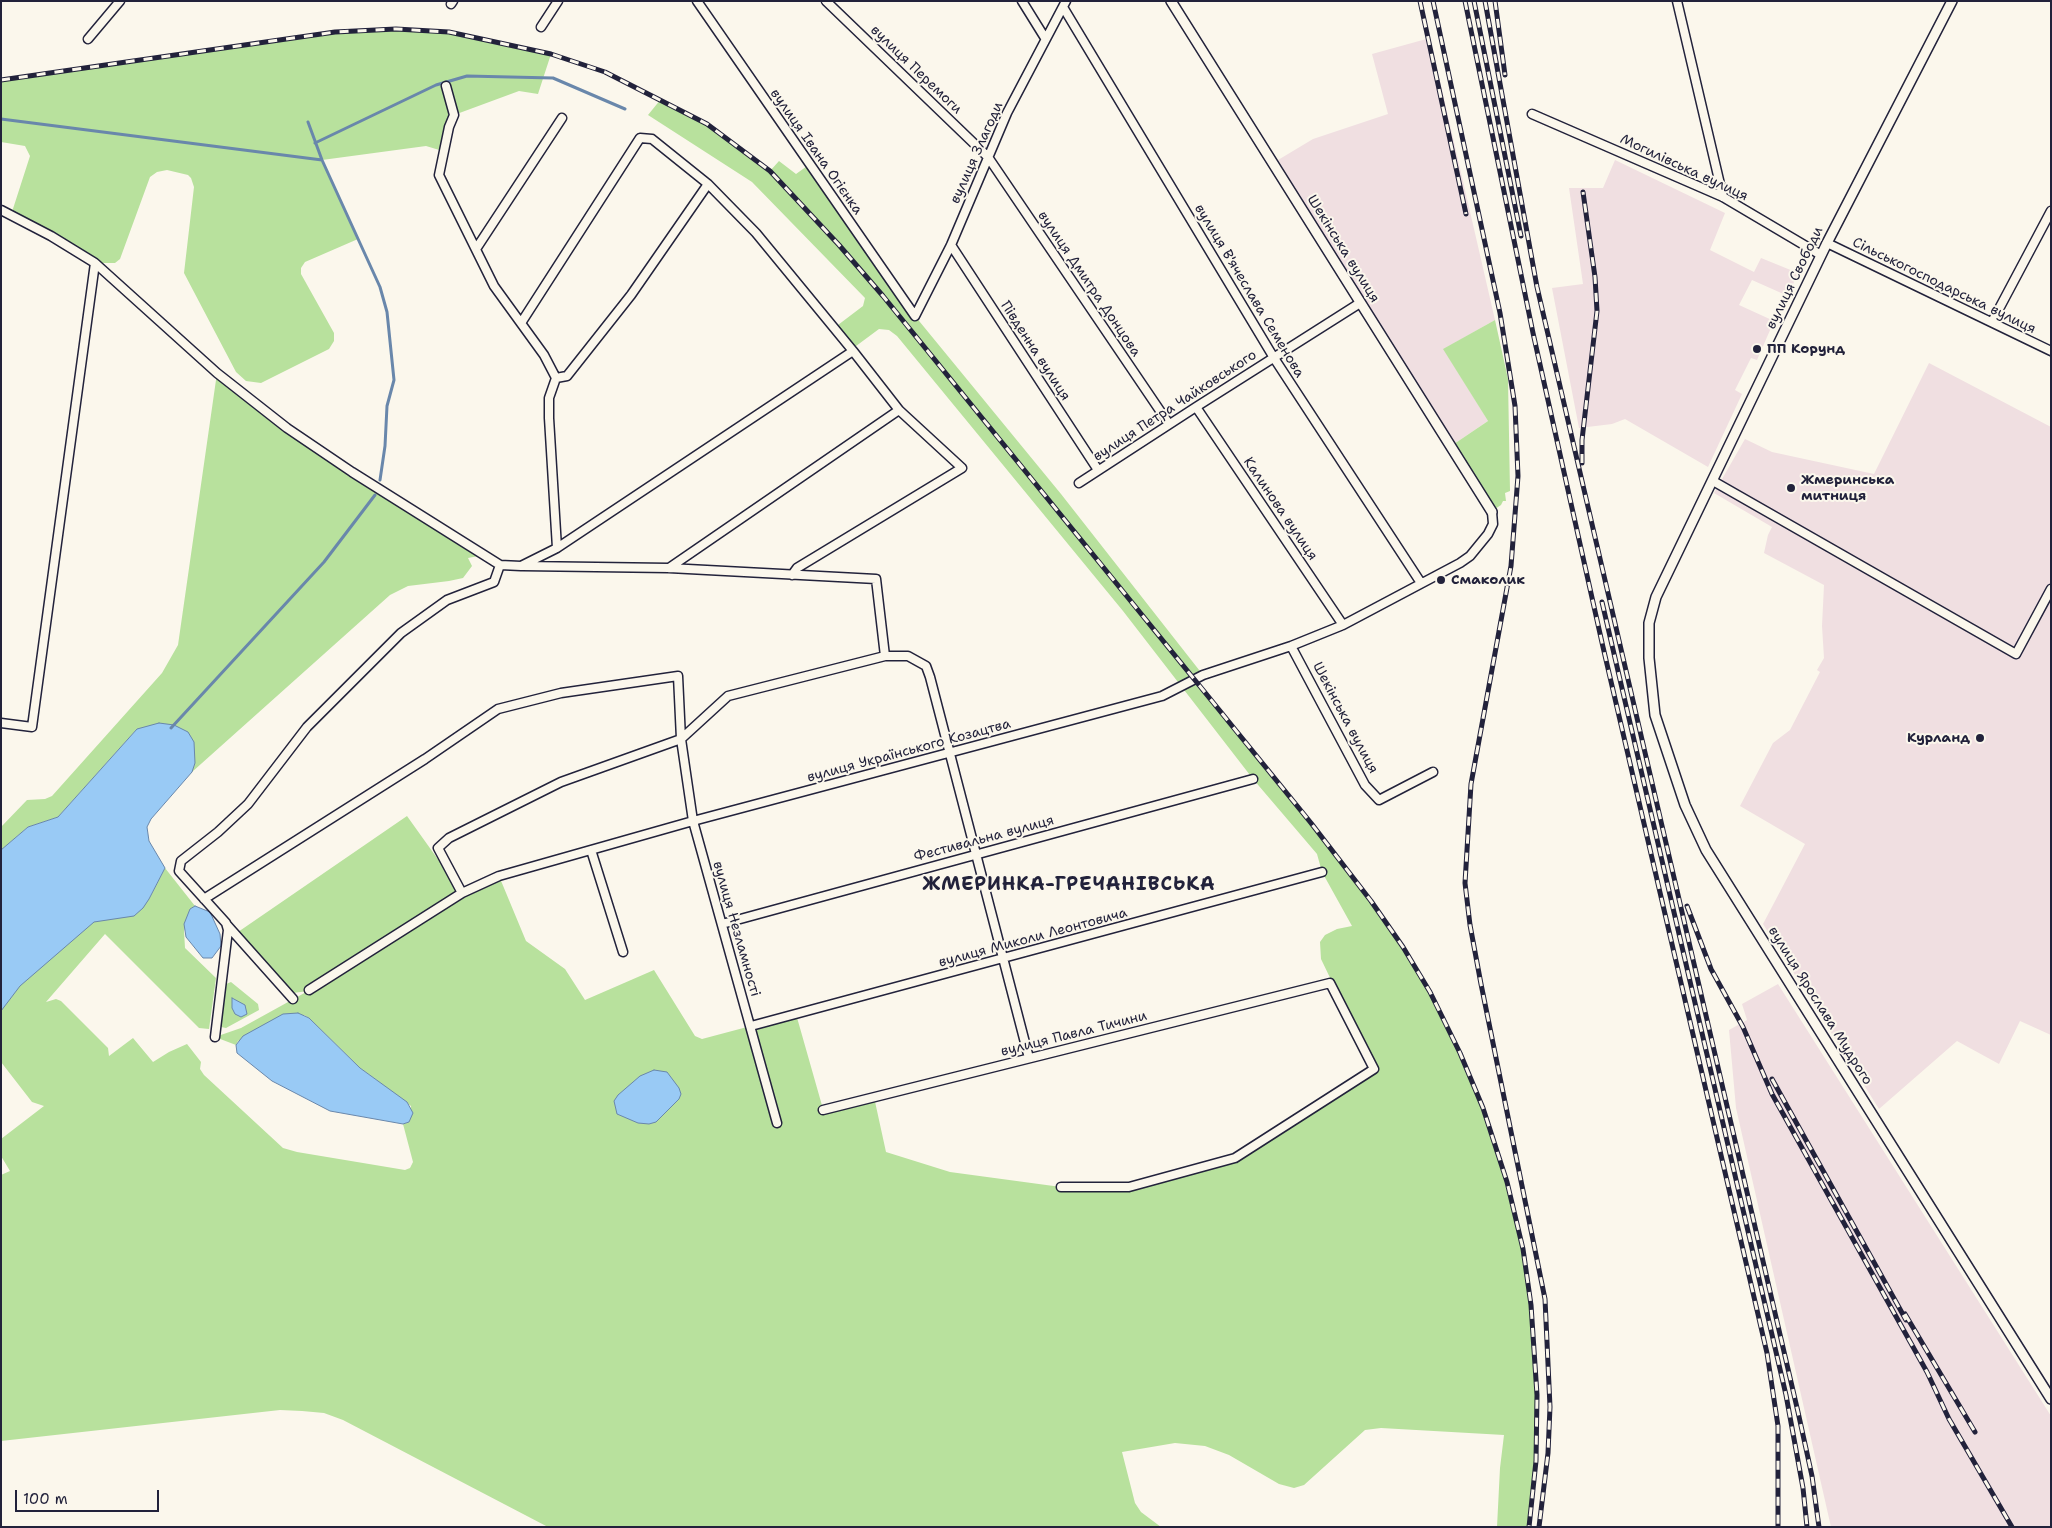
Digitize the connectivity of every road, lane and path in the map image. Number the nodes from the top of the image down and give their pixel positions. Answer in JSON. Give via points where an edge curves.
{"nodes":[{"id":1,"x":120,"y":1,"type":"edge"},
{"id":2,"x":558,"y":1,"type":"edge"},
{"id":3,"x":697,"y":1,"type":"edge"},
{"id":4,"x":826,"y":1,"type":"edge"},
{"id":5,"x":1022,"y":1,"type":"edge"},
{"id":6,"x":1170,"y":1,"type":"edge"},
{"id":7,"x":1677,"y":1,"type":"edge"},
{"id":8,"x":1952,"y":1,"type":"edge"},
{"id":9,"x":1064,"y":4,"type":"edge"},
{"id":10,"x":541,"y":27,"type":"dead end"},
{"id":11,"x":1045,"y":38,"type":"junction"},
{"id":12,"x":88,"y":39,"type":"dead end"},
{"id":13,"x":446,"y":86,"type":"dead end"},
{"id":14,"x":1532,"y":114,"type":"dead end"},
{"id":15,"x":562,"y":118,"type":"dead end"},
{"id":16,"x":988,"y":157,"type":"junction"},
{"id":17,"x":708,"y":184,"type":"junction"},
{"id":18,"x":1723,"y":197,"type":"junction"},
{"id":19,"x":1,"y":210,"type":"edge"},
{"id":20,"x":2051,"y":212,"type":"edge"},
{"id":21,"x":1827,"y":243,"type":"junction"},
{"id":22,"x":950,"y":245,"type":"junction"},
{"id":23,"x":476,"y":248,"type":"junction"},
{"id":24,"x":1821,"y":255,"type":"junction"},
{"id":25,"x":95,"y":264,"type":"junction"},
{"id":26,"x":1360,"y":303,"type":"junction"},
{"id":27,"x":914,"y":316,"type":"joint"},
{"id":28,"x":1992,"y":322,"type":"junction"},
{"id":29,"x":521,"y":323,"type":"junction"},
{"id":30,"x":853,"y":351,"type":"junction"},
{"id":31,"x":2051,"y":351,"type":"edge"},
{"id":32,"x":1274,"y":358,"type":"junction"},
{"id":33,"x":556,"y":378,"type":"junction"},
{"id":34,"x":1196,"y":407,"type":"junction"},
{"id":35,"x":899,"y":410,"type":"junction"},
{"id":36,"x":1169,"y":424,"type":"junction"},
{"id":37,"x":1098,"y":470,"type":"junction"},
{"id":38,"x":1713,"y":482,"type":"junction"},
{"id":39,"x":1079,"y":483,"type":"dead end"},
{"id":40,"x":1492,"y":512,"type":"joint"},
{"id":41,"x":557,"y":548,"type":"junction"},
{"id":42,"x":500,"y":565,"type":"junction"},
{"id":43,"x":522,"y":566,"type":"junction"},
{"id":44,"x":669,"y":568,"type":"junction"},
{"id":45,"x":792,"y":575,"type":"junction"},
{"id":46,"x":1421,"y":582,"type":"junction"},
{"id":47,"x":2051,"y":589,"type":"edge"},
{"id":48,"x":1656,"y":597,"type":"joint"},
{"id":49,"x":1343,"y":625,"type":"junction"},
{"id":50,"x":1291,"y":646,"type":"junction"},
{"id":51,"x":884,"y":656,"type":"junction"},
{"id":52,"x":1,"y":723,"type":"edge"},
{"id":53,"x":682,"y":740,"type":"junction"},
{"id":54,"x":949,"y":754,"type":"junction"},
{"id":55,"x":1433,"y":772,"type":"dead end"},
{"id":56,"x":1253,"y":779,"type":"dead end"},
{"id":57,"x":693,"y":821,"type":"junction"},
{"id":58,"x":591,"y":850,"type":"junction"},
{"id":59,"x":976,"y":854,"type":"junction"},
{"id":60,"x":1322,"y":872,"type":"dead end"},
{"id":61,"x":462,"y":893,"type":"junction"},
{"id":62,"x":204,"y":899,"type":"junction"},
{"id":63,"x":226,"y":923,"type":"junction"},
{"id":64,"x":722,"y":924,"type":"junction"},
{"id":65,"x":623,"y":952,"type":"dead end"},
{"id":66,"x":1003,"y":959,"type":"junction"},
{"id":67,"x":310,"y":990,"type":"dead end"},
{"id":68,"x":293,"y":999,"type":"dead end"},
{"id":69,"x":751,"y":1026,"type":"junction"},
{"id":70,"x":215,"y":1037,"type":"dead end"},
{"id":71,"x":1029,"y":1058,"type":"junction"},
{"id":72,"x":823,"y":1110,"type":"dead end"},
{"id":73,"x":777,"y":1123,"type":"dead end"},
{"id":74,"x":1060,"y":1187,"type":"dead end"},
{"id":75,"x":2051,"y":1399,"type":"edge"}],
"edges":[{"from":1,"to":12,"type":"street"},
{"from":2,"to":10,"type":"street"},
{"from":3,"to":27,"type":"street","name":"вулиця Івана Огієнка"},
{"from":4,"to":16,"type":"street","name":"вулиця Перемоги"},
{"from":5,"to":11,"type":"street"},
{"from":6,"to":26,"type":"street","name":"Шекінська вулиця"},
{"from":7,"to":18,"type":"street"},
{"from":8,"to":21,"type":"street","name":"вулиця Свободи"},
{"from":9,"to":11,"type":"street","name":"вулиця Злагоди"},
{"from":9,"to":32,"type":"street","name":"вулиця В'ячеслава Семенова"},
{"from":11,"to":16,"type":"street","name":"вулиця Злагоди"},
{"from":13,"to":23,"type":"street","via":[[454,114],[440,175]]},
{"from":14,"to":18,"type":"street","name":"Могилівська вулиця"},
{"from":15,"to":23,"type":"street"},
{"from":16,"to":22,"type":"street","name":"вулиця Злагоди"},
{"from":16,"to":36,"type":"street","name":"вулиця Дмитра Донцова"},
{"from":17,"to":29,"type":"street","via":[[652,139],[640,138]]},
{"from":17,"to":30,"type":"street","via":[[756,233]]},
{"from":17,"to":33,"type":"street","via":[[631,295],[567,376]]},
{"from":18,"to":24,"type":"street","name":"Могилівська вулиця"},
{"from":19,"to":25,"type":"street"},
{"from":20,"to":28,"type":"street"},
{"from":21,"to":24,"type":"street","name":"вулиця Свободи"},
{"from":21,"to":28,"type":"street","name":"Сільськогосподарська вулиця"},
{"from":22,"to":27,"type":"street","name":"вулиця Злагоди"},
{"from":22,"to":37,"type":"street","name":"Південна вулиця"},
{"from":23,"to":29,"type":"street","via":[[494,286]]},
{"from":24,"to":38,"type":"street","name":"вулиця Свободи"},
{"from":25,"to":42,"type":"street","via":[[217,373],[287,428]]},
{"from":25,"to":52,"type":"street","via":[[32,727]]},
{"from":26,"to":32,"type":"street","name":"вулиця Петра Чайковського"},
{"from":26,"to":40,"type":"street","name":"Шекінська вулиця"},
{"from":28,"to":31,"type":"street","name":"Сільськогосподарська вулиця"},
{"from":29,"to":33,"type":"street"},
{"from":30,"to":35,"type":"street"},
{"from":30,"to":41,"type":"street"},
{"from":32,"to":34,"type":"street","name":"вулиця Петра Чайковського"},
{"from":32,"to":46,"type":"street","name":"вулиця В'ячеслава Семенова"},
{"from":33,"to":41,"type":"street","via":[[549,398],[549,418]]},
{"from":34,"to":36,"type":"street","name":"вулиця Петра Чайковського"},
{"from":34,"to":49,"type":"street","name":"Калинова вулиця"},
{"from":35,"to":44,"type":"street"},
{"from":35,"to":45,"type":"street","via":[[962,468],[797,568]]},
{"from":36,"to":37,"type":"street","name":"вулиця Петра Чайковського"},
{"from":37,"to":39,"type":"street","name":"вулиця Петра Чайковського"},
{"from":38,"to":47,"type":"street","via":[[2016,654]]},
{"from":38,"to":48,"type":"street","name":"вулиця Свободи"},
{"from":40,"to":46,"type":"street","name":"вулиця Українського Козацтва","via":[[1493,524],[1488,534],[1470,556]]},
{"from":41,"to":43,"type":"street"},
{"from":42,"to":43,"type":"street"},
{"from":42,"to":62,"type":"street","via":[[494,582],[448,600],[401,633],[307,727],[248,804],[181,861],[180,871]]},
{"from":43,"to":44,"type":"street"},
{"from":44,"to":45,"type":"street"},
{"from":45,"to":51,"type":"street","via":[[876,579]]},
{"from":46,"to":49,"type":"street","name":"вулиця Українського Козацтва"},
{"from":48,"to":75,"type":"street","name":"вулиця Ярослава Мудрого","via":[[1649,623],[1655,715],[1684,805],[1706,850]]},
{"from":49,"to":50,"type":"street","name":"вулиця Українського Козацтва"},
{"from":50,"to":54,"type":"street","name":"вулиця Українського Козацтва","via":[[1203,675],[1162,696]]},
{"from":50,"to":55,"type":"street","name":"Шекінська вулиця","via":[[1365,785],[1379,800]]},
{"from":51,"to":53,"type":"street","via":[[728,696]]},
{"from":51,"to":54,"type":"street","via":[[908,656],[926,666]]},
{"from":53,"to":57,"type":"street","name":"вулиця Незламності"},
{"from":53,"to":61,"type":"street","via":[[561,782],[449,838],[438,848]]},
{"from":53,"to":62,"type":"street","name":"вулиця Незламності","via":[[678,676],[561,693],[498,709]]},
{"from":54,"to":57,"type":"street","name":"вулиця Українського Козацтва"},
{"from":54,"to":59,"type":"street"},
{"from":56,"to":59,"type":"street","name":"Фестивальна вулиця"},
{"from":57,"to":58,"type":"street","name":"вулиця Українського Козацтва"},
{"from":57,"to":64,"type":"street","name":"вулиця Незламності"},
{"from":58,"to":61,"type":"street","name":"вулиця Українського Козацтва","via":[[499,876]]},
{"from":58,"to":65,"type":"street"},
{"from":59,"to":64,"type":"street","name":"Фестивальна вулиця"},
{"from":59,"to":66,"type":"street"},
{"from":60,"to":66,"type":"street","name":"вулиця Миколи Леонтовича"},
{"from":61,"to":67,"type":"street","name":"вулиця Українського Козацтва"},
{"from":62,"to":63,"type":"street"},
{"from":63,"to":68,"type":"street"},
{"from":63,"to":70,"type":"street","via":[[228,936]]},
{"from":64,"to":69,"type":"street","name":"вулиця Незламності"},
{"from":66,"to":69,"type":"street","name":"вулиця Миколи Леонтовича"},
{"from":66,"to":71,"type":"street"},
{"from":69,"to":73,"type":"street","name":"вулиця Незламності"},
{"from":71,"to":72,"type":"street","name":"вулиця Павла Тичини"},
{"from":71,"to":74,"type":"street","name":"вулиця Павла Тичини","via":[[1330,983],[1374,1069],[1235,1158],[1129,1187]]}]}
